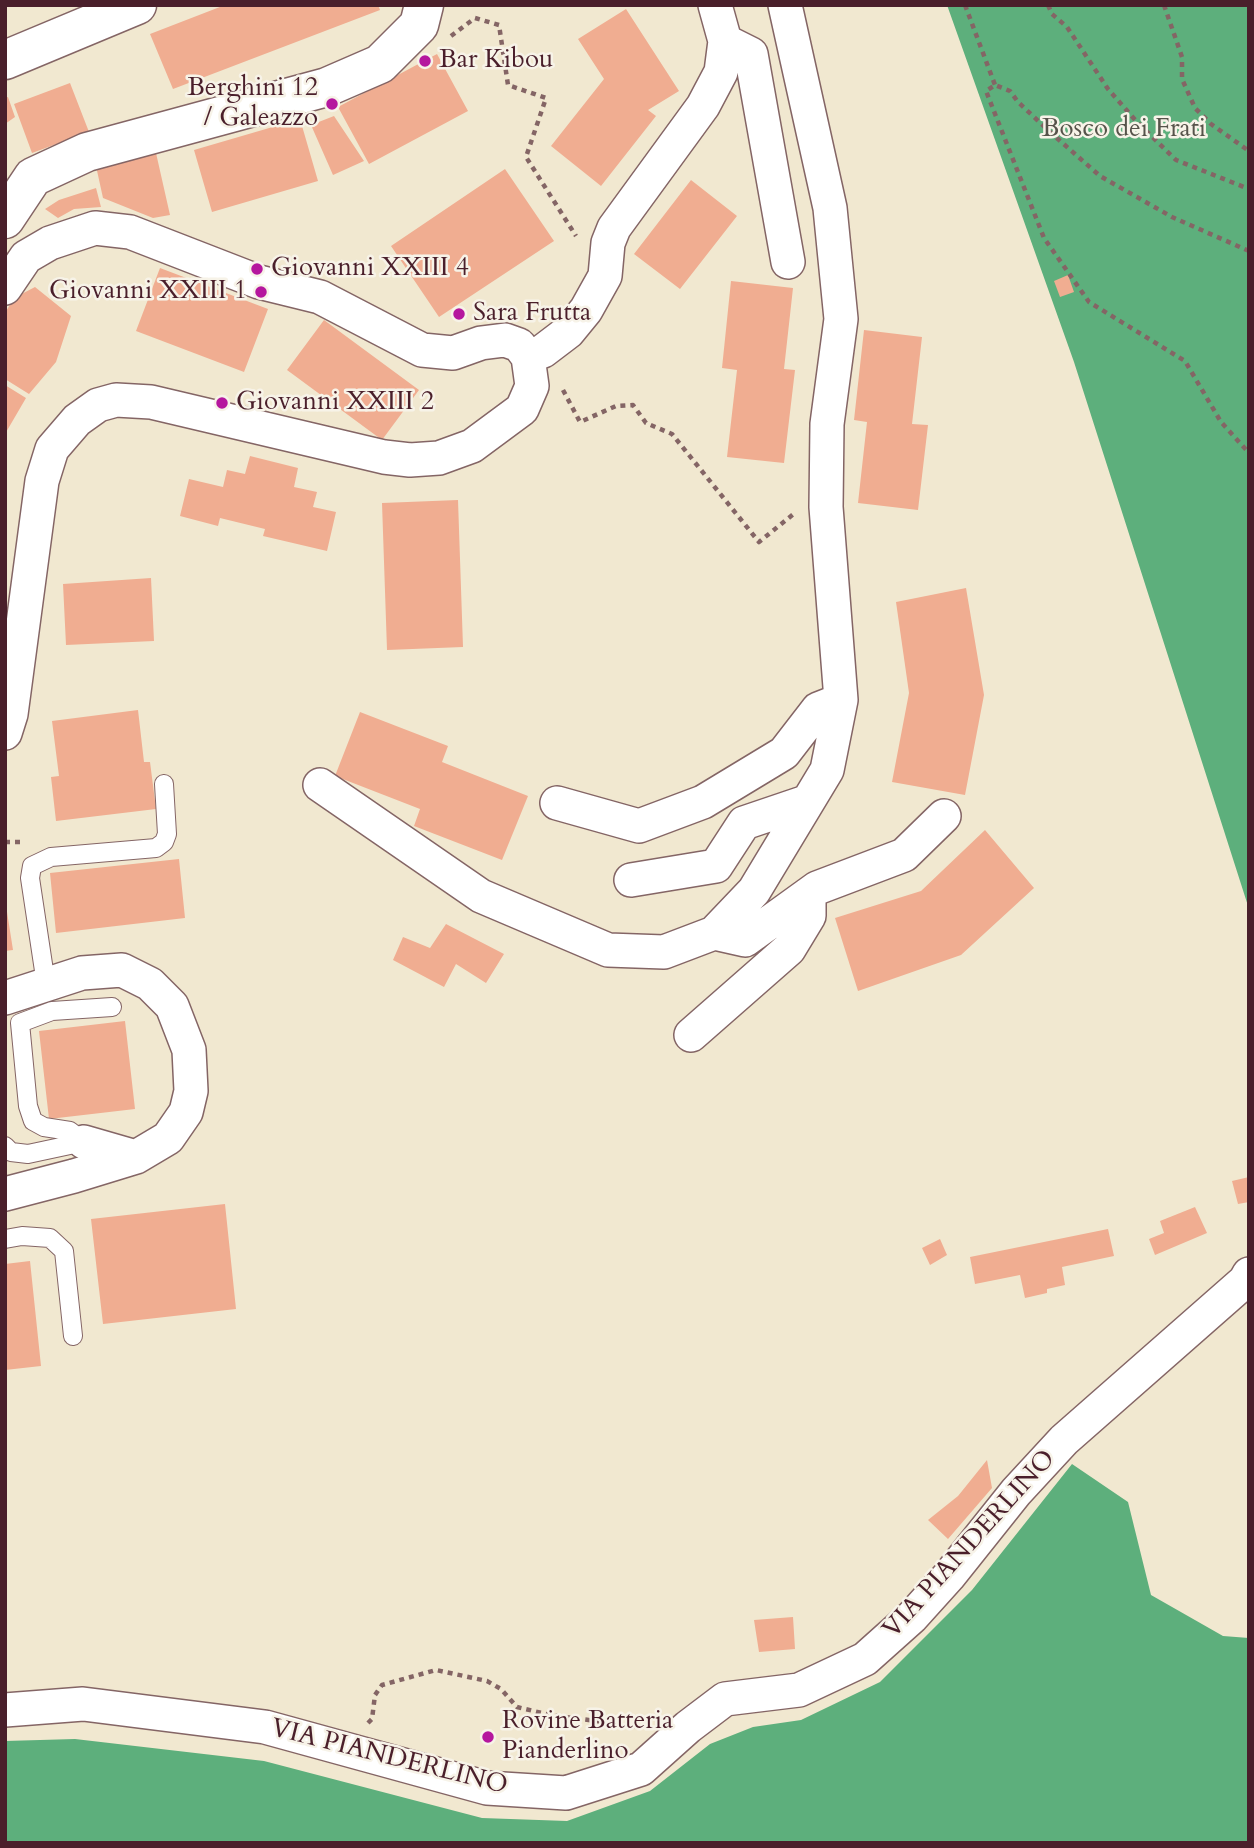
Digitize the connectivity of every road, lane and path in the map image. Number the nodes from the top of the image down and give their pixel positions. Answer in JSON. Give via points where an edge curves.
{"nodes":[{"id":1,"x":137,"y":5,"type":"edge"},
{"id":2,"x":424,"y":5,"type":"edge"},
{"id":3,"x":715,"y":5,"type":"edge"},
{"id":4,"x":785,"y":5,"type":"edge"},
{"id":5,"x":965,"y":5,"type":"edge"},
{"id":6,"x":1048,"y":5,"type":"edge"},
{"id":7,"x":1164,"y":5,"type":"edge"},
{"id":8,"x":448,"y":37,"type":"dead end"},
{"id":9,"x":725,"y":41,"type":"junction"},
{"id":10,"x":5,"y":60,"type":"edge"},
{"id":11,"x":995,"y":85,"type":"junction"},
{"id":12,"x":1249,"y":151,"type":"edge"},
{"id":13,"x":1249,"y":189,"type":"edge"},
{"id":14,"x":5,"y":219,"type":"edge"},
{"id":15,"x":584,"y":228,"type":"dead end"},
{"id":16,"x":1249,"y":251,"type":"edge"},
{"id":17,"x":788,"y":262,"type":"dead end"},
{"id":18,"x":5,"y":288,"type":"edge"},
{"id":19,"x":536,"y":354,"type":"junction"},
{"id":20,"x":1249,"y":453,"type":"edge"},
{"id":21,"x":804,"y":505,"type":"dead end"},
{"id":22,"x":10,"y":675,"type":"edge"},
{"id":23,"x":841,"y":700,"type":"junction"},
{"id":24,"x":5,"y":733,"type":"edge"},
{"id":25,"x":164,"y":784,"type":"dead end"},
{"id":26,"x":320,"y":785,"type":"dead end"},
{"id":27,"x":806,"y":802,"type":"junction"},
{"id":28,"x":557,"y":803,"type":"dead end"},
{"id":29,"x":944,"y":816,"type":"dead end"},
{"id":30,"x":631,"y":880,"type":"dead end"},
{"id":31,"x":809,"y":894,"type":"junction"},
{"id":32,"x":714,"y":933,"type":"junction"},
{"id":33,"x":46,"y":984,"type":"junction"},
{"id":34,"x":5,"y":998,"type":"edge"},
{"id":35,"x":112,"y":1007,"type":"dead end"},
{"id":36,"x":691,"y":1035,"type":"dead end"},
{"id":37,"x":84,"y":1142,"type":"junction"},
{"id":38,"x":5,"y":1146,"type":"edge"},
{"id":39,"x":136,"y":1157,"type":"junction"},
{"id":40,"x":5,"y":1194,"type":"edge"},
{"id":41,"x":5,"y":1239,"type":"edge"},
{"id":42,"x":1249,"y":1274,"type":"edge"},
{"id":43,"x":74,"y":1336,"type":"dead end"},
{"id":44,"x":5,"y":1710,"type":"edge"},
{"id":45,"x":676,"y":1738,"type":"junction"},
{"id":46,"x":349,"y":1750,"type":"junction"}],
"edges":[{"from":1,"to":10,"type":"street"},
{"from":2,"to":14,"type":"street","via":[[419,25],[380,64],[327,87],[87,152],[33,177]]},
{"from":3,"to":9,"type":"street"},
{"from":4,"to":23,"type":"street","via":[[830,208],[841,319],[827,424],[826,508]]},
{"from":5,"to":11,"type":"path"},
{"from":6,"to":13,"type":"path","via":[[1108,89],[1176,160]]},
{"from":7,"to":12,"type":"path","via":[[1182,57],[1182,79],[1195,108]]},
{"from":8,"to":15,"type":"path","via":[[475,18],[499,25],[508,85],[546,98],[526,157],[577,237]]},
{"from":9,"to":17,"type":"street","via":[[751,54]]},
{"from":9,"to":19,"type":"street","via":[[720,72],[703,106],[614,228],[605,276],[586,310],[568,332]]},
{"from":11,"to":16,"type":"path","via":[[1010,91],[1100,176],[1172,217]]},
{"from":11,"to":20,"type":"path","via":[[986,91],[1044,238],[1089,302],[1185,361],[1221,422]]},
{"from":18,"to":19,"type":"street","via":[[26,257],[50,243],[95,228],[130,232],[259,282],[320,297],[422,350],[453,354],[505,340]]},
{"from":19,"to":21,"type":"path","via":[[580,422],[616,406],[633,405],[646,423],[672,434],[759,542]]},
{"from":19,"to":22,"type":"street","via":[[532,386],[522,409],[472,446],[439,458],[384,457],[151,402],[116,400],[98,405],[77,420],[52,449],[42,481]]},
{"from":22,"to":24,"type":"street","via":[[11,715]]},
{"from":23,"to":27,"type":"street","via":[[827,771]]},
{"from":23,"to":28,"type":"street","via":[[818,709],[784,753],[703,802],[639,826]]},
{"from":25,"to":33,"type":"lane","via":[[167,834],[156,848],[51,857],[32,866]]},
{"from":26,"to":32,"type":"street","via":[[481,897],[608,950],[664,952]]},
{"from":27,"to":30,"type":"street","via":[[744,823],[716,866]]},
{"from":27,"to":32,"type":"street","via":[[754,891]]},
{"from":29,"to":31,"type":"street","via":[[904,855]]},
{"from":31,"to":32,"type":"street","via":[[745,940]]},
{"from":31,"to":36,"type":"street","via":[[809,916],[789,949]]},
{"from":33,"to":34,"type":"street"},
{"from":33,"to":39,"type":"street","via":[[82,973],[122,970],[150,984],[172,1006],[189,1050],[191,1091],[186,1112],[168,1139]]},
{"from":35,"to":37,"type":"lane","via":[[52,1012],[20,1023],[33,1121],[70,1131]]},
{"from":37,"to":38,"type":"lane","via":[[28,1154],[11,1152]]},
{"from":37,"to":39,"type":"street"},
{"from":39,"to":40,"type":"street"},
{"from":41,"to":43,"type":"lane","via":[[50,1238],[64,1251]]},
{"from":42,"to":45,"type":"street","name":"VIA PIANDERLINO","via":[[1064,1440],[940,1587],[865,1659],[799,1690],[725,1699]]},
{"from":44,"to":46,"type":"street","name":"VIA PIANDERLINO","via":[[83,1704],[265,1727]]},
{"from":45,"to":46,"type":"street","name":"VIA PIANDERLINO","via":[[641,1769],[566,1793],[487,1788]]},
{"from":45,"to":46,"type":"path","via":[[517,1707],[487,1681],[436,1670],[382,1685],[375,1695],[372,1719]]}]}
